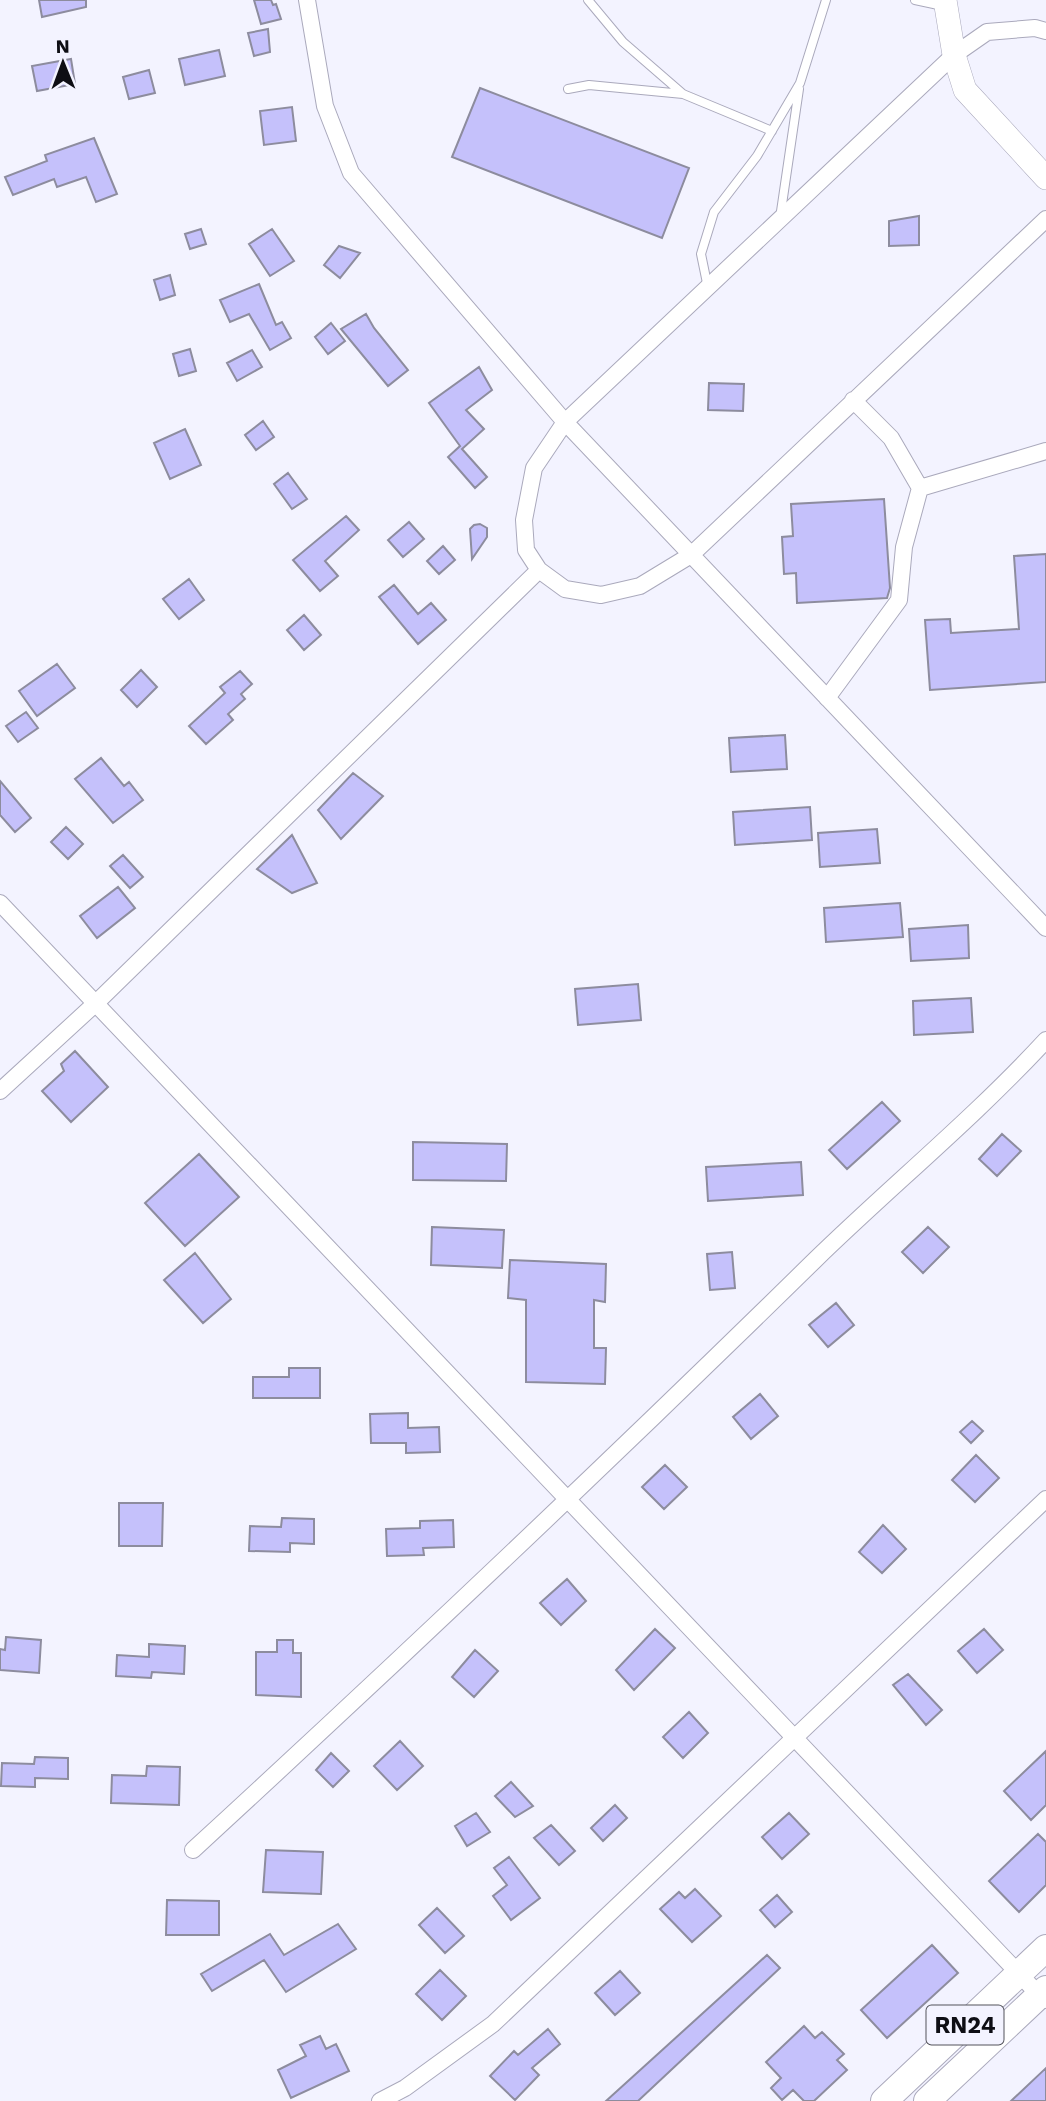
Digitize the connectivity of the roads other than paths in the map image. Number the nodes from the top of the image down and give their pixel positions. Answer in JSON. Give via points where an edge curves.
{"nodes":[{"id":1,"x":307,"y":0,"type":"edge"},
{"id":2,"x":588,"y":0,"type":"edge"},
{"id":3,"x":826,"y":0,"type":"edge"},
{"id":4,"x":915,"y":0,"type":"edge"},
{"id":5,"x":946,"y":3,"type":"edge"},
{"id":6,"x":1046,"y":31,"type":"edge"},
{"id":7,"x":954,"y":55,"type":"junction"},
{"id":8,"x":800,"y":83,"type":"junction"},
{"id":9,"x":568,"y":89,"type":"dead end"},
{"id":10,"x":683,"y":94,"type":"junction"},
{"id":11,"x":772,"y":131,"type":"junction"},
{"id":12,"x":1046,"y":178,"type":"edge"},
{"id":13,"x":1046,"y":219,"type":"edge"},
{"id":14,"x":779,"y":220,"type":"junction"},
{"id":15,"x":708,"y":288,"type":"junction"},
{"id":16,"x":853,"y":400,"type":"junction"},
{"id":17,"x":565,"y":422,"type":"junction"},
{"id":18,"x":1046,"y":450,"type":"edge"},
{"id":19,"x":920,"y":488,"type":"junction"},
{"id":20,"x":691,"y":555,"type":"junction"},
{"id":21,"x":539,"y":570,"type":"junction"},
{"id":22,"x":827,"y":698,"type":"junction"},
{"id":23,"x":0,"y":903,"type":"edge"},
{"id":24,"x":1046,"y":929,"type":"edge"},
{"id":25,"x":96,"y":1003,"type":"junction"},
{"id":26,"x":1046,"y":1040,"type":"edge"},
{"id":27,"x":0,"y":1091,"type":"edge"},
{"id":28,"x":567,"y":1498,"type":"junction"},
{"id":29,"x":1046,"y":1499,"type":"edge"},
{"id":30,"x":794,"y":1736,"type":"junction"},
{"id":31,"x":193,"y":1850,"type":"dead end"},
{"id":32,"x":1046,"y":1948,"type":"edge"},
{"id":33,"x":1019,"y":1974,"type":"junction"},
{"id":34,"x":1044,"y":1996,"type":"edge"},
{"id":35,"x":380,"y":2101,"type":"edge"},
{"id":36,"x":884,"y":2101,"type":"edge"},
{"id":37,"x":927,"y":2101,"type":"edge"}],
"edges":[{"from":1,"to":17,"type":"street","via":[[325,106],[351,173]]},
{"from":2,"to":10,"type":"lane","via":[[623,42]]},
{"from":3,"to":8,"type":"lane"},
{"from":4,"to":5,"type":"lane"},
{"from":5,"to":7,"type":"street"},
{"from":6,"to":7,"type":"street","via":[[987,32]]},
{"from":7,"to":12,"type":"street","via":[[965,90]]},
{"from":7,"to":14,"type":"street"},
{"from":8,"to":11,"type":"lane"},
{"from":8,"to":14,"type":"lane"},
{"from":9,"to":10,"type":"lane","via":[[589,85]]},
{"from":10,"to":11,"type":"lane"},
{"from":11,"to":15,"type":"lane","via":[[714,212],[701,254]]},
{"from":13,"to":16,"type":"street"},
{"from":14,"to":15,"type":"street"},
{"from":15,"to":17,"type":"street"},
{"from":16,"to":19,"type":"street","via":[[891,438]]},
{"from":16,"to":20,"type":"street"},
{"from":17,"to":20,"type":"street"},
{"from":17,"to":21,"type":"street","via":[[534,468],[524,520],[526,550]]},
{"from":18,"to":19,"type":"street"},
{"from":19,"to":22,"type":"street","via":[[904,547],[899,600]]},
{"from":20,"to":21,"type":"street","via":[[640,586],[601,594],[565,589]]},
{"from":20,"to":22,"type":"street"},
{"from":21,"to":25,"type":"street"},
{"from":22,"to":24,"type":"street"},
{"from":23,"to":25,"type":"street"},
{"from":25,"to":27,"type":"street"},
{"from":25,"to":28,"type":"street"},
{"from":26,"to":28,"type":"street","via":[[1000,1089]]},
{"from":28,"to":30,"type":"street"},
{"from":28,"to":31,"type":"street"},
{"from":29,"to":30,"type":"street"},
{"from":30,"to":33,"type":"street"},
{"from":30,"to":35,"type":"street","via":[[493,2025]]},
{"from":32,"to":33,"type":"main road","number":"RN24"},
{"from":33,"to":34,"type":"street"},
{"from":33,"to":36,"type":"main road","number":"RN24"},
{"from":34,"to":37,"type":"main road","number":"RN24"}]}
